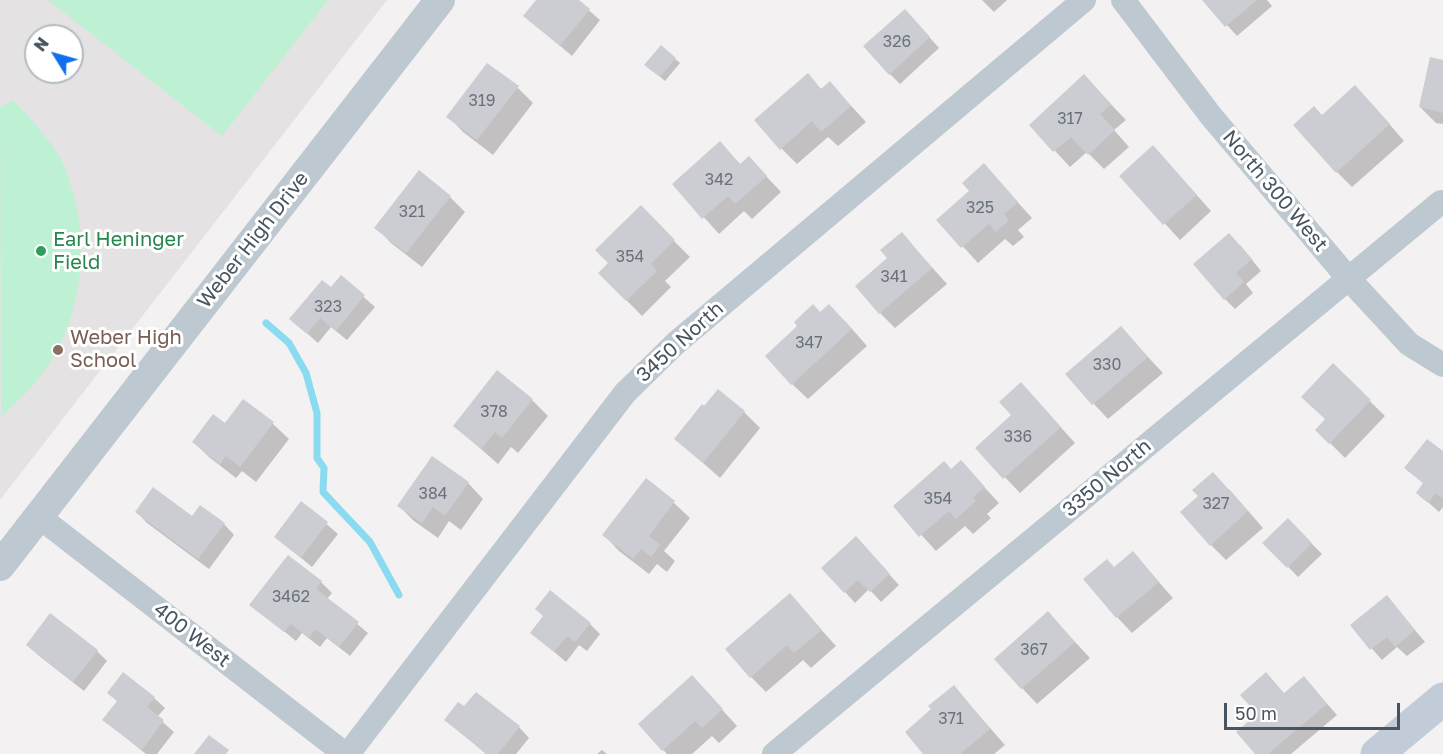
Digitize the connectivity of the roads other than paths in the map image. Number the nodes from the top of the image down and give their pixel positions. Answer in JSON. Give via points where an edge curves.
{"nodes":[{"id":1,"x":440,"y":0,"type":"edge"},
{"id":2,"x":1084,"y":0,"type":"edge"},
{"id":3,"x":1123,"y":0,"type":"edge"},
{"id":4,"x":1441,"y":202,"type":"dead end"},
{"id":5,"x":1348,"y":278,"type":"junction"},
{"id":6,"x":1443,"y":365,"type":"edge"},
{"id":7,"x":38,"y":516,"type":"junction"},
{"id":8,"x":0,"y":566,"type":"edge"},
{"id":9,"x":1443,"y":699,"type":"edge"},
{"id":10,"x":347,"y":754,"type":"edge"},
{"id":11,"x":774,"y":754,"type":"edge"},
{"id":12,"x":1377,"y":754,"type":"edge"}],
"edges":[{"from":1,"to":7,"type":"street","name":"Weber High Drive"},
{"from":2,"to":10,"type":"street","name":"3450 North","via":[[676,343],[625,393]]},
{"from":3,"to":5,"type":"street","name":"North 300 West","via":[[1211,116]]},
{"from":4,"to":5,"type":"street","name":"3350 North"},
{"from":5,"to":6,"type":"street","name":"North 300 West","via":[[1409,344]]},
{"from":5,"to":11,"type":"street","name":"3350 North"},
{"from":7,"to":8,"type":"street","name":"Weber High Drive"},
{"from":7,"to":10,"type":"street","name":"400 West"},
{"from":9,"to":12,"type":"main road"}]}
